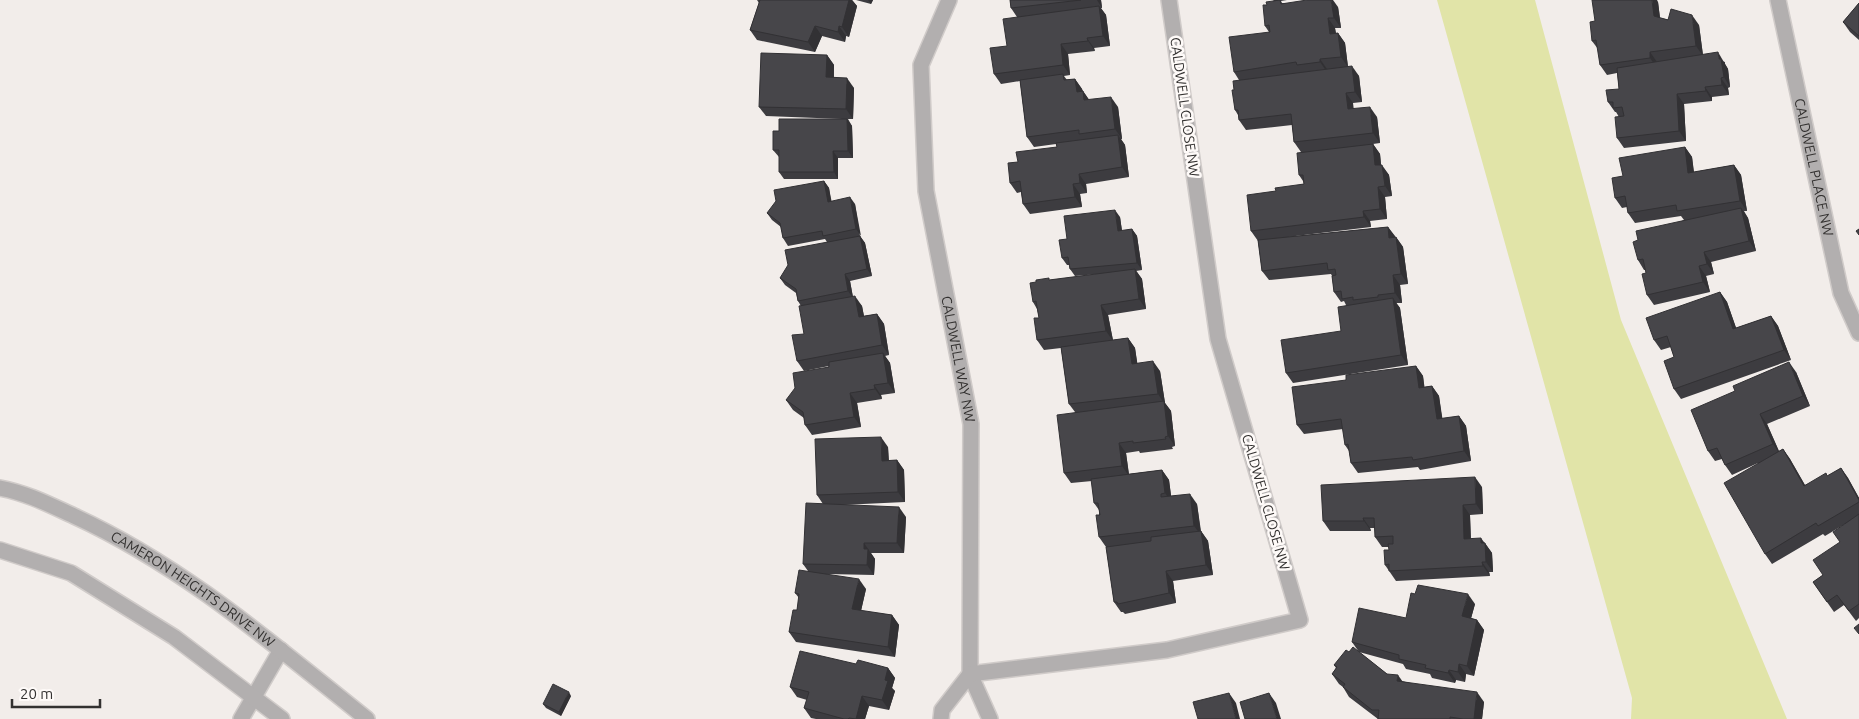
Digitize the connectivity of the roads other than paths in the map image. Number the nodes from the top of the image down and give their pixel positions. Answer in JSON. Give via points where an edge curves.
{"nodes":[{"id":1,"x":949,"y":0,"type":"edge"},
{"id":2,"x":1170,"y":0,"type":"edge"},
{"id":3,"x":1778,"y":0,"type":"edge"},
{"id":4,"x":1859,"y":333,"type":"edge"},
{"id":5,"x":0,"y":488,"type":"edge"},
{"id":6,"x":0,"y":550,"type":"edge"},
{"id":7,"x":282,"y":650,"type":"junction"},
{"id":8,"x":970,"y":674,"type":"junction"},
{"id":9,"x":254,"y":696,"type":"junction"},
{"id":10,"x":241,"y":719,"type":"edge"},
{"id":11,"x":282,"y":719,"type":"edge"},
{"id":12,"x":367,"y":719,"type":"edge"},
{"id":13,"x":941,"y":719,"type":"edge"},
{"id":14,"x":990,"y":719,"type":"edge"}],
"edges":[{"from":1,"to":8,"type":"street","name":"CALDWELL WAY NW","via":[[921,64],[926,191],[971,424]]},
{"from":2,"to":8,"type":"street","name":"CALDWELL CLOSE NW","via":[[1218,338],[1300,620],[1167,650]]},
{"from":3,"to":4,"type":"street","name":"CALDWELL PLACE NW","via":[[1840,292]]},
{"from":5,"to":7,"type":"street","name":"CAMERON HEIGHTS DRIVE NW","via":[[23,493],[151,555]]},
{"from":6,"to":9,"type":"street","via":[[72,573],[174,637]]},
{"from":7,"to":9,"type":"street"},
{"from":7,"to":12,"type":"street","name":"CAMERON HEIGHTS DRIVE NW"},
{"from":8,"to":13,"type":"street","via":[[942,710]]},
{"from":8,"to":14,"type":"street","name":"CALDWELL WAY NW"},
{"from":9,"to":10,"type":"street"},
{"from":9,"to":11,"type":"street"}]}
